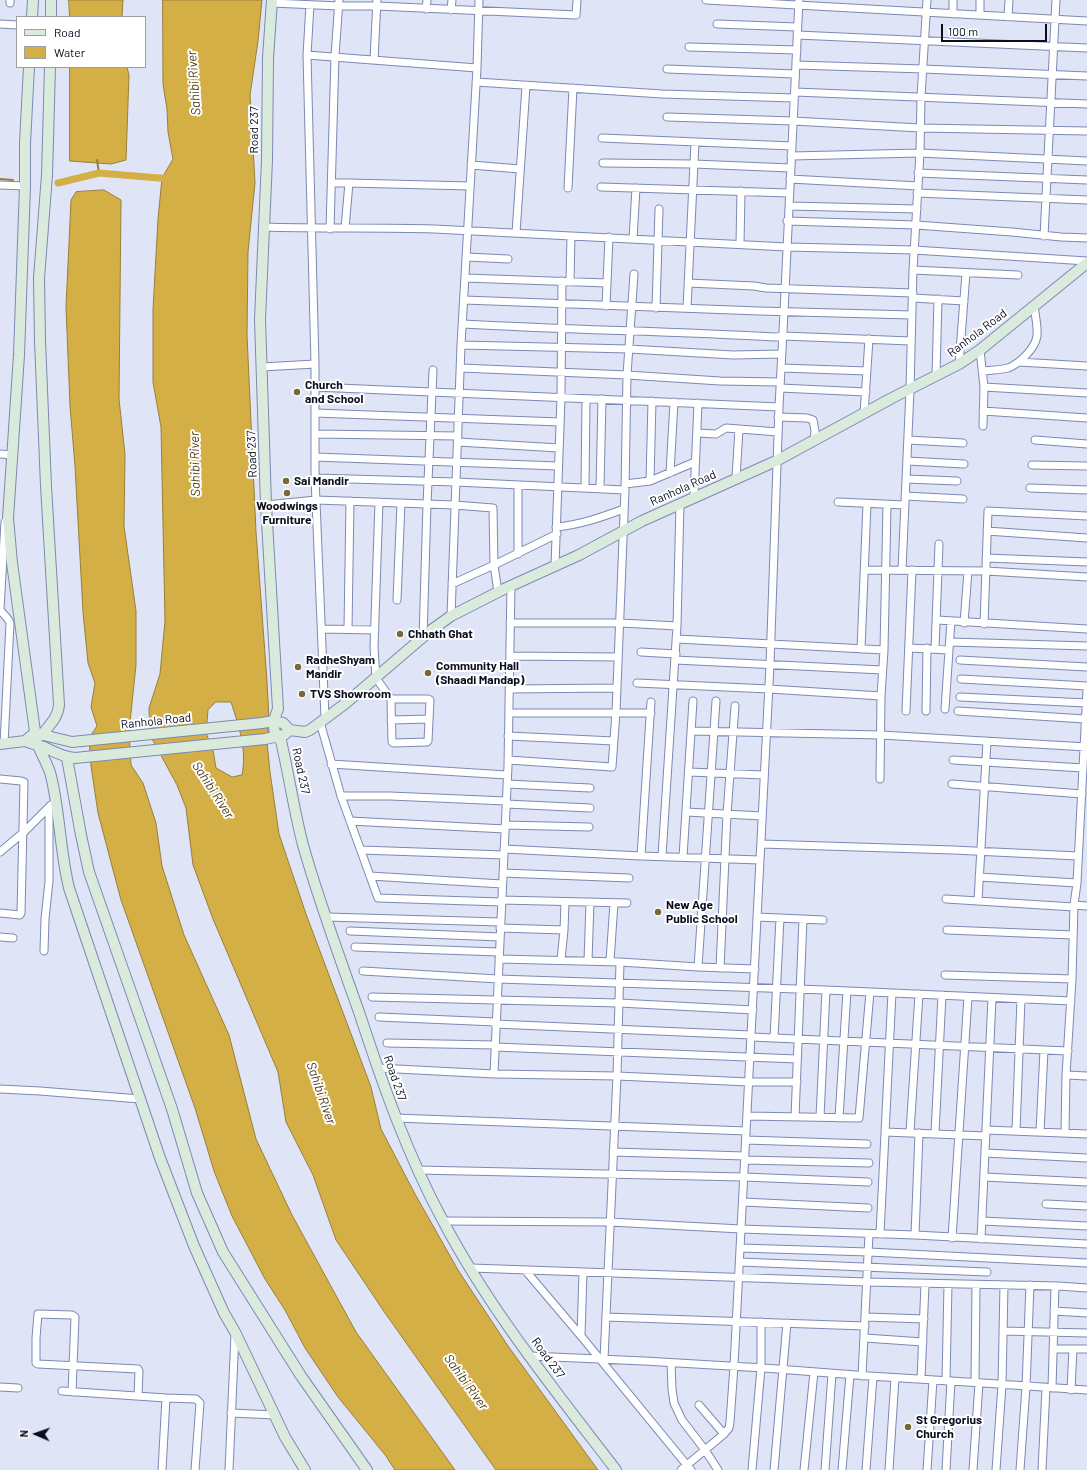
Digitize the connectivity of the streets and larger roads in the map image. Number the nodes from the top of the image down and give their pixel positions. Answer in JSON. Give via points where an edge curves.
{"nodes":[{"id":1,"x":33,"y":0,"type":"edge"},
{"id":2,"x":51,"y":0,"type":"edge"},
{"id":3,"x":404,"y":0,"type":"edge"},
{"id":4,"x":427,"y":0,"type":"edge"},
{"id":5,"x":452,"y":0,"type":"edge"},
{"id":6,"x":479,"y":0,"type":"edge"},
{"id":7,"x":577,"y":0,"type":"edge"},
{"id":8,"x":706,"y":0,"type":"edge"},
{"id":9,"x":927,"y":0,"type":"edge"},
{"id":10,"x":953,"y":0,"type":"edge"},
{"id":11,"x":980,"y":0,"type":"edge"},
{"id":12,"x":1009,"y":0,"type":"edge"},
{"id":13,"x":1056,"y":0,"type":"edge"},
{"id":14,"x":272,"y":1,"type":"edge"},
{"id":15,"x":799,"y":2,"type":"edge"},
{"id":16,"x":339,"y":3,"type":"edge"},
{"id":17,"x":352,"y":3,"type":"edge"},
{"id":18,"x":377,"y":3,"type":"edge"},
{"id":19,"x":310,"y":4,"type":"junction"},
{"id":20,"x":404,"y":8,"type":"junction"},
{"id":21,"x":426,"y":9,"type":"junction"},
{"id":22,"x":451,"y":10,"type":"junction"},
{"id":23,"x":478,"y":11,"type":"junction"},
{"id":24,"x":926,"y":12,"type":"junction"},
{"id":25,"x":953,"y":14,"type":"junction"},
{"id":26,"x":32,"y":16,"type":"edge"},
{"id":27,"x":51,"y":16,"type":"edge"},
{"id":28,"x":980,"y":16,"type":"junction"},
{"id":29,"x":1008,"y":17,"type":"junction"},
{"id":30,"x":1055,"y":20,"type":"junction"},
{"id":31,"x":1087,"y":21,"type":"edge"},
{"id":32,"x":0,"y":24,"type":"edge"},
{"id":33,"x":717,"y":24,"type":"dead end"},
{"id":34,"x":16,"y":25,"type":"edge"},
{"id":35,"x":797,"y":27,"type":"junction"},
{"id":36,"x":797,"y":35,"type":"junction"},
{"id":37,"x":925,"y":41,"type":"junction"},
{"id":38,"x":689,"y":47,"type":"dead end"},
{"id":39,"x":1053,"y":48,"type":"junction"},
{"id":40,"x":1087,"y":48,"type":"edge"},
{"id":41,"x":796,"y":50,"type":"junction"},
{"id":42,"x":307,"y":55,"type":"junction"},
{"id":43,"x":335,"y":56,"type":"junction"},
{"id":44,"x":374,"y":60,"type":"junction"},
{"id":45,"x":796,"y":65,"type":"junction"},
{"id":46,"x":29,"y":68,"type":"edge"},
{"id":47,"x":50,"y":68,"type":"edge"},
{"id":48,"x":477,"y":68,"type":"junction"},
{"id":49,"x":667,"y":69,"type":"dead end"},
{"id":50,"x":923,"y":69,"type":"junction"},
{"id":51,"x":795,"y":74,"type":"junction"},
{"id":52,"x":1052,"y":75,"type":"junction"},
{"id":53,"x":1087,"y":76,"type":"edge"},
{"id":54,"x":476,"y":82,"type":"junction"},
{"id":55,"x":526,"y":86,"type":"junction"},
{"id":56,"x":572,"y":88,"type":"junction"},
{"id":57,"x":795,"y":95,"type":"junction"},
{"id":58,"x":921,"y":97,"type":"junction"},
{"id":59,"x":1050,"y":102,"type":"junction"},
{"id":60,"x":1087,"y":104,"type":"edge"},
{"id":61,"x":667,"y":117,"type":"dead end"},
{"id":62,"x":793,"y":121,"type":"junction"},
{"id":63,"x":920,"y":128,"type":"junction"},
{"id":64,"x":1048,"y":131,"type":"junction"},
{"id":65,"x":1087,"y":131,"type":"edge"},
{"id":66,"x":602,"y":138,"type":"dead end"},
{"id":67,"x":695,"y":142,"type":"junction"},
{"id":68,"x":792,"y":146,"type":"junction"},
{"id":69,"x":920,"y":154,"type":"junction"},
{"id":70,"x":791,"y":156,"type":"junction"},
{"id":71,"x":1048,"y":159,"type":"junction"},
{"id":72,"x":1087,"y":161,"type":"edge"},
{"id":73,"x":603,"y":163,"type":"dead end"},
{"id":74,"x":694,"y":164,"type":"junction"},
{"id":75,"x":471,"y":165,"type":"junction"},
{"id":76,"x":790,"y":168,"type":"junction"},
{"id":77,"x":520,"y":169,"type":"junction"},
{"id":78,"x":918,"y":173,"type":"junction"},
{"id":79,"x":790,"y":179,"type":"junction"},
{"id":80,"x":1047,"y":179,"type":"junction"},
{"id":81,"x":1087,"y":180,"type":"edge"},
{"id":82,"x":332,"y":182,"type":"junction"},
{"id":83,"x":349,"y":183,"type":"junction"},
{"id":84,"x":0,"y":185,"type":"edge"},
{"id":85,"x":25,"y":186,"type":"junction"},
{"id":86,"x":470,"y":186,"type":"junction"},
{"id":87,"x":601,"y":186,"type":"dead end"},
{"id":88,"x":568,"y":188,"type":"dead end"},
{"id":89,"x":636,"y":188,"type":"junction"},
{"id":90,"x":693,"y":189,"type":"junction"},
{"id":91,"x":917,"y":190,"type":"junction"},
{"id":92,"x":741,"y":191,"type":"junction"},
{"id":93,"x":789,"y":193,"type":"junction"},
{"id":94,"x":1045,"y":199,"type":"junction"},
{"id":95,"x":1087,"y":200,"type":"edge"},
{"id":96,"x":789,"y":206,"type":"junction"},
{"id":97,"x":659,"y":209,"type":"dead end"},
{"id":98,"x":917,"y":209,"type":"junction"},
{"id":99,"x":788,"y":221,"type":"junction"},
{"id":100,"x":916,"y":225,"type":"junction"},
{"id":101,"x":264,"y":227,"type":"junction"},
{"id":102,"x":312,"y":228,"type":"junction"},
{"id":103,"x":345,"y":228,"type":"junction"},
{"id":104,"x":330,"y":229,"type":"junction"},
{"id":105,"x":467,"y":231,"type":"junction"},
{"id":106,"x":516,"y":233,"type":"junction"},
{"id":107,"x":571,"y":236,"type":"junction"},
{"id":108,"x":1044,"y":236,"type":"junction"},
{"id":109,"x":609,"y":237,"type":"junction"},
{"id":110,"x":1087,"y":238,"type":"edge"},
{"id":111,"x":633,"y":239,"type":"junction"},
{"id":112,"x":658,"y":240,"type":"junction"},
{"id":113,"x":690,"y":242,"type":"junction"},
{"id":114,"x":740,"y":244,"type":"junction"},
{"id":115,"x":787,"y":246,"type":"junction"},
{"id":116,"x":914,"y":250,"type":"junction"},
{"id":117,"x":466,"y":256,"type":"junction"},
{"id":118,"x":508,"y":258,"type":"dead end"},
{"id":119,"x":1087,"y":262,"type":"edge"},
{"id":120,"x":913,"y":270,"type":"junction"},
{"id":121,"x":966,"y":273,"type":"junction"},
{"id":122,"x":634,"y":274,"type":"dead end"},
{"id":123,"x":1018,"y":275,"type":"dead end"},
{"id":124,"x":465,"y":278,"type":"junction"},
{"id":125,"x":570,"y":280,"type":"junction"},
{"id":126,"x":562,"y":281,"type":"junction"},
{"id":127,"x":607,"y":283,"type":"junction"},
{"id":128,"x":688,"y":284,"type":"junction"},
{"id":129,"x":785,"y":288,"type":"junction"},
{"id":130,"x":913,"y":296,"type":"junction"},
{"id":131,"x":938,"y":299,"type":"junction"},
{"id":132,"x":464,"y":300,"type":"junction"},
{"id":133,"x":964,"y":301,"type":"junction"},
{"id":134,"x":561,"y":304,"type":"junction"},
{"id":135,"x":1034,"y":305,"type":"junction"},
{"id":136,"x":606,"y":306,"type":"junction"},
{"id":137,"x":632,"y":307,"type":"junction"},
{"id":138,"x":656,"y":308,"type":"junction"},
{"id":139,"x":687,"y":308,"type":"junction"},
{"id":140,"x":784,"y":312,"type":"junction"},
{"id":141,"x":912,"y":314,"type":"junction"},
{"id":142,"x":463,"y":324,"type":"junction"},
{"id":143,"x":561,"y":329,"type":"junction"},
{"id":144,"x":631,"y":332,"type":"junction"},
{"id":145,"x":783,"y":336,"type":"junction"},
{"id":146,"x":869,"y":339,"type":"junction"},
{"id":147,"x":911,"y":341,"type":"junction"},
{"id":148,"x":461,"y":345,"type":"junction"},
{"id":149,"x":560,"y":347,"type":"junction"},
{"id":150,"x":629,"y":349,"type":"junction"},
{"id":151,"x":980,"y":350,"type":"junction"},
{"id":152,"x":782,"y":354,"type":"junction"},
{"id":153,"x":1019,"y":362,"type":"junction"},
{"id":154,"x":315,"y":364,"type":"junction"},
{"id":155,"x":959,"y":364,"type":"junction"},
{"id":156,"x":1087,"y":366,"type":"edge"},
{"id":157,"x":262,"y":368,"type":"junction"},
{"id":158,"x":461,"y":368,"type":"junction"},
{"id":159,"x":781,"y":368,"type":"junction"},
{"id":160,"x":433,"y":370,"type":"dead end"},
{"id":161,"x":867,"y":371,"type":"junction"},
{"id":162,"x":982,"y":372,"type":"junction"},
{"id":163,"x":561,"y":373,"type":"junction"},
{"id":164,"x":627,"y":375,"type":"junction"},
{"id":165,"x":936,"y":376,"type":"junction"},
{"id":166,"x":780,"y":385,"type":"junction"},
{"id":167,"x":315,"y":386,"type":"junction"},
{"id":168,"x":984,"y":388,"type":"junction"},
{"id":169,"x":910,"y":390,"type":"junction"},
{"id":170,"x":432,"y":392,"type":"junction"},
{"id":171,"x":460,"y":392,"type":"junction"},
{"id":172,"x":866,"y":392,"type":"junction"},
{"id":173,"x":1087,"y":393,"type":"edge"},
{"id":174,"x":561,"y":398,"type":"junction"},
{"id":175,"x":586,"y":399,"type":"junction"},
{"id":176,"x":602,"y":399,"type":"junction"},
{"id":177,"x":627,"y":400,"type":"junction"},
{"id":178,"x":652,"y":401,"type":"junction"},
{"id":179,"x":674,"y":402,"type":"junction"},
{"id":180,"x":698,"y":403,"type":"junction"},
{"id":181,"x":778,"y":407,"type":"junction"},
{"id":182,"x":983,"y":411,"type":"junction"},
{"id":183,"x":315,"y":413,"type":"junction"},
{"id":184,"x":864,"y":414,"type":"junction"},
{"id":185,"x":430,"y":417,"type":"junction"},
{"id":186,"x":778,"y":417,"type":"junction"},
{"id":187,"x":459,"y":418,"type":"junction"},
{"id":188,"x":1087,"y":418,"type":"edge"},
{"id":189,"x":560,"y":422,"type":"junction"},
{"id":190,"x":983,"y":426,"type":"dead end"},
{"id":191,"x":739,"y":429,"type":"junction"},
{"id":192,"x":778,"y":432,"type":"junction"},
{"id":193,"x":697,"y":433,"type":"junction"},
{"id":194,"x":316,"y":434,"type":"junction"},
{"id":195,"x":430,"y":437,"type":"junction"},
{"id":196,"x":458,"y":440,"type":"junction"},
{"id":197,"x":908,"y":440,"type":"junction"},
{"id":198,"x":1035,"y":440,"type":"dead end"},
{"id":199,"x":814,"y":441,"type":"junction"},
{"id":200,"x":962,"y":443,"type":"dead end"},
{"id":201,"x":1087,"y":444,"type":"edge"},
{"id":202,"x":560,"y":448,"type":"junction"},
{"id":203,"x":0,"y":454,"type":"edge"},
{"id":204,"x":12,"y":455,"type":"junction"},
{"id":205,"x":316,"y":457,"type":"junction"},
{"id":206,"x":429,"y":461,"type":"junction"},
{"id":207,"x":776,"y":461,"type":"junction"},
{"id":208,"x":907,"y":461,"type":"junction"},
{"id":209,"x":457,"y":462,"type":"junction"},
{"id":210,"x":695,"y":462,"type":"junction"},
{"id":211,"x":964,"y":464,"type":"dead end"},
{"id":212,"x":1032,"y":465,"type":"dead end"},
{"id":213,"x":558,"y":466,"type":"junction"},
{"id":214,"x":1087,"y":466,"type":"edge"},
{"id":215,"x":670,"y":473,"type":"junction"},
{"id":216,"x":315,"y":478,"type":"junction"},
{"id":217,"x":736,"y":478,"type":"junction"},
{"id":218,"x":906,"y":479,"type":"junction"},
{"id":219,"x":650,"y":481,"type":"junction"},
{"id":220,"x":957,"y":481,"type":"dead end"},
{"id":221,"x":428,"y":482,"type":"junction"},
{"id":222,"x":456,"y":482,"type":"junction"},
{"id":223,"x":518,"y":485,"type":"junction"},
{"id":224,"x":558,"y":486,"type":"junction"},
{"id":225,"x":625,"y":487,"type":"junction"},
{"id":226,"x":585,"y":488,"type":"junction"},
{"id":227,"x":600,"y":488,"type":"junction"},
{"id":228,"x":1030,"y":488,"type":"dead end"},
{"id":229,"x":1087,"y":490,"type":"edge"},
{"id":230,"x":905,"y":496,"type":"junction"},
{"id":231,"x":694,"y":497,"type":"junction"},
{"id":232,"x":963,"y":499,"type":"dead end"},
{"id":233,"x":316,"y":500,"type":"junction"},
{"id":234,"x":350,"y":501,"type":"junction"},
{"id":235,"x":379,"y":502,"type":"junction"},
{"id":236,"x":838,"y":502,"type":"dead end"},
{"id":237,"x":401,"y":503,"type":"junction"},
{"id":238,"x":680,"y":503,"type":"junction"},
{"id":239,"x":427,"y":504,"type":"junction"},
{"id":240,"x":867,"y":504,"type":"junction"},
{"id":241,"x":266,"y":505,"type":"junction"},
{"id":242,"x":454,"y":505,"type":"junction"},
{"id":243,"x":887,"y":505,"type":"junction"},
{"id":244,"x":905,"y":505,"type":"junction"},
{"id":245,"x":624,"y":509,"type":"junction"},
{"id":246,"x":1087,"y":516,"type":"edge"},
{"id":247,"x":8,"y":518,"type":"junction"},
{"id":248,"x":556,"y":531,"type":"junction"},
{"id":249,"x":623,"y":531,"type":"junction"},
{"id":250,"x":987,"y":531,"type":"junction"},
{"id":251,"x":1087,"y":538,"type":"edge"},
{"id":252,"x":939,"y":544,"type":"dead end"},
{"id":253,"x":518,"y":554,"type":"junction"},
{"id":254,"x":986,"y":558,"type":"junction"},
{"id":255,"x":1087,"y":562,"type":"edge"},
{"id":256,"x":494,"y":565,"type":"junction"},
{"id":257,"x":555,"y":566,"type":"junction"},
{"id":258,"x":865,"y":570,"type":"junction"},
{"id":259,"x":885,"y":570,"type":"junction"},
{"id":260,"x":902,"y":570,"type":"junction"},
{"id":261,"x":912,"y":570,"type":"junction"},
{"id":262,"x":938,"y":571,"type":"junction"},
{"id":263,"x":968,"y":571,"type":"junction"},
{"id":264,"x":986,"y":571,"type":"junction"},
{"id":265,"x":1087,"y":577,"type":"edge"},
{"id":266,"x":452,"y":584,"type":"junction"},
{"id":267,"x":511,"y":585,"type":"junction"},
{"id":268,"x":498,"y":592,"type":"junction"},
{"id":269,"x":397,"y":600,"type":"dead end"},
{"id":270,"x":451,"y":616,"type":"junction"},
{"id":271,"x":937,"y":620,"type":"junction"},
{"id":272,"x":951,"y":621,"type":"junction"},
{"id":273,"x":964,"y":622,"type":"junction"},
{"id":274,"x":510,"y":623,"type":"junction"},
{"id":275,"x":620,"y":623,"type":"junction"},
{"id":276,"x":984,"y":624,"type":"junction"},
{"id":277,"x":678,"y":626,"type":"junction"},
{"id":278,"x":322,"y":629,"type":"junction"},
{"id":279,"x":1087,"y":629,"type":"edge"},
{"id":280,"x":348,"y":630,"type":"junction"},
{"id":281,"x":375,"y":630,"type":"junction"},
{"id":282,"x":423,"y":639,"type":"junction"},
{"id":283,"x":677,"y":639,"type":"junction"},
{"id":284,"x":950,"y":642,"type":"junction"},
{"id":285,"x":771,"y":644,"type":"junction"},
{"id":286,"x":1087,"y":646,"type":"edge"},
{"id":287,"x":861,"y":648,"type":"junction"},
{"id":288,"x":909,"y":648,"type":"junction"},
{"id":289,"x":928,"y":648,"type":"junction"},
{"id":290,"x":935,"y":649,"type":"junction"},
{"id":291,"x":884,"y":650,"type":"junction"},
{"id":292,"x":949,"y":650,"type":"junction"},
{"id":293,"x":641,"y":652,"type":"dead end"},
{"id":294,"x":510,"y":656,"type":"junction"},
{"id":295,"x":618,"y":657,"type":"junction"},
{"id":296,"x":676,"y":657,"type":"junction"},
{"id":297,"x":960,"y":660,"type":"dead end"},
{"id":298,"x":770,"y":665,"type":"junction"},
{"id":299,"x":1087,"y":667,"type":"edge"},
{"id":300,"x":882,"y":670,"type":"junction"},
{"id":301,"x":376,"y":678,"type":"junction"},
{"id":302,"x":961,"y":679,"type":"dead end"},
{"id":303,"x":637,"y":683,"type":"dead end"},
{"id":304,"x":674,"y":684,"type":"junction"},
{"id":305,"x":1087,"y":686,"type":"edge"},
{"id":306,"x":617,"y":688,"type":"junction"},
{"id":307,"x":509,"y":689,"type":"junction"},
{"id":308,"x":769,"y":689,"type":"junction"},
{"id":309,"x":1087,"y":690,"type":"edge"},
{"id":310,"x":881,"y":696,"type":"junction"},
{"id":311,"x":960,"y":697,"type":"dead end"},
{"id":312,"x":391,"y":699,"type":"junction"},
{"id":313,"x":693,"y":701,"type":"dead end"},
{"id":314,"x":716,"y":701,"type":"dead end"},
{"id":315,"x":651,"y":702,"type":"dead end"},
{"id":316,"x":1087,"y":703,"type":"edge"},
{"id":317,"x":735,"y":706,"type":"dead end"},
{"id":318,"x":945,"y":710,"type":"dead end"},
{"id":319,"x":906,"y":711,"type":"dead end"},
{"id":320,"x":926,"y":711,"type":"dead end"},
{"id":321,"x":958,"y":711,"type":"dead end"},
{"id":322,"x":616,"y":712,"type":"junction"},
{"id":323,"x":509,"y":713,"type":"junction"},
{"id":324,"x":651,"y":713,"type":"junction"},
{"id":325,"x":429,"y":719,"type":"junction"},
{"id":326,"x":1086,"y":719,"type":"junction"},
{"id":327,"x":322,"y":720,"type":"junction"},
{"id":328,"x":391,"y":720,"type":"junction"},
{"id":329,"x":273,"y":721,"type":"junction"},
{"id":330,"x":290,"y":730,"type":"junction"},
{"id":331,"x":691,"y":731,"type":"junction"},
{"id":332,"x":48,"y":732,"type":"junction"},
{"id":333,"x":714,"y":732,"type":"junction"},
{"id":334,"x":733,"y":732,"type":"junction"},
{"id":335,"x":767,"y":732,"type":"junction"},
{"id":336,"x":881,"y":735,"type":"junction"},
{"id":337,"x":276,"y":736,"type":"junction"},
{"id":338,"x":508,"y":736,"type":"junction"},
{"id":339,"x":25,"y":741,"type":"junction"},
{"id":340,"x":614,"y":741,"type":"junction"},
{"id":341,"x":987,"y":741,"type":"junction"},
{"id":342,"x":2,"y":744,"type":"edge"},
{"id":343,"x":1086,"y":746,"type":"edge"},
{"id":344,"x":42,"y":747,"type":"junction"},
{"id":345,"x":68,"y":757,"type":"junction"},
{"id":346,"x":508,"y":760,"type":"junction"},
{"id":347,"x":953,"y":760,"type":"dead end"},
{"id":348,"x":986,"y":762,"type":"junction"},
{"id":349,"x":331,"y":764,"type":"junction"},
{"id":350,"x":1083,"y":768,"type":"junction"},
{"id":351,"x":689,"y":772,"type":"junction"},
{"id":352,"x":711,"y":773,"type":"junction"},
{"id":353,"x":729,"y":773,"type":"junction"},
{"id":354,"x":507,"y":775,"type":"junction"},
{"id":355,"x":764,"y":775,"type":"junction"},
{"id":356,"x":0,"y":779,"type":"edge"},
{"id":357,"x":880,"y":779,"type":"dead end"},
{"id":358,"x":507,"y":784,"type":"junction"},
{"id":359,"x":952,"y":784,"type":"dead end"},
{"id":360,"x":986,"y":786,"type":"junction"},
{"id":361,"x":590,"y":788,"type":"dead end"},
{"id":362,"x":1082,"y":794,"type":"junction"},
{"id":363,"x":342,"y":796,"type":"junction"},
{"id":364,"x":506,"y":802,"type":"junction"},
{"id":365,"x":52,"y":804,"type":"junction"},
{"id":366,"x":590,"y":808,"type":"dead end"},
{"id":367,"x":686,"y":812,"type":"junction"},
{"id":368,"x":708,"y":813,"type":"junction"},
{"id":369,"x":727,"y":814,"type":"junction"},
{"id":370,"x":762,"y":816,"type":"junction"},
{"id":371,"x":350,"y":821,"type":"junction"},
{"id":372,"x":505,"y":827,"type":"junction"},
{"id":373,"x":589,"y":827,"type":"dead end"},
{"id":374,"x":24,"y":832,"type":"junction"},
{"id":375,"x":761,"y":844,"type":"junction"},
{"id":376,"x":361,"y":850,"type":"junction"},
{"id":377,"x":982,"y":851,"type":"junction"},
{"id":378,"x":0,"y":852,"type":"edge"},
{"id":379,"x":504,"y":852,"type":"junction"},
{"id":380,"x":641,"y":856,"type":"junction"},
{"id":381,"x":662,"y":856,"type":"junction"},
{"id":382,"x":1078,"y":856,"type":"junction"},
{"id":383,"x":683,"y":857,"type":"junction"},
{"id":384,"x":706,"y":858,"type":"junction"},
{"id":385,"x":725,"y":858,"type":"junction"},
{"id":386,"x":760,"y":860,"type":"junction"},
{"id":387,"x":503,"y":873,"type":"junction"},
{"id":388,"x":370,"y":876,"type":"junction"},
{"id":389,"x":980,"y":877,"type":"junction"},
{"id":390,"x":629,"y":878,"type":"dead end"},
{"id":391,"x":1077,"y":883,"type":"junction"},
{"id":392,"x":502,"y":884,"type":"junction"},
{"id":393,"x":946,"y":899,"type":"dead end"},
{"id":394,"x":501,"y":901,"type":"junction"},
{"id":395,"x":978,"y":901,"type":"junction"},
{"id":396,"x":565,"y":902,"type":"junction"},
{"id":397,"x":590,"y":902,"type":"junction"},
{"id":398,"x":614,"y":903,"type":"junction"},
{"id":399,"x":626,"y":904,"type":"dead end"},
{"id":400,"x":1074,"y":906,"type":"junction"},
{"id":401,"x":1087,"y":906,"type":"edge"},
{"id":402,"x":0,"y":914,"type":"edge"},
{"id":403,"x":326,"y":917,"type":"junction"},
{"id":404,"x":757,"y":917,"type":"junction"},
{"id":405,"x":780,"y":918,"type":"junction"},
{"id":406,"x":803,"y":919,"type":"junction"},
{"id":407,"x":823,"y":920,"type":"dead end"},
{"id":408,"x":500,"y":925,"type":"junction"},
{"id":409,"x":564,"y":930,"type":"junction"},
{"id":410,"x":947,"y":930,"type":"dead end"},
{"id":411,"x":350,"y":931,"type":"dead end"},
{"id":412,"x":1073,"y":935,"type":"junction"},
{"id":413,"x":0,"y":937,"type":"edge"},
{"id":414,"x":500,"y":937,"type":"junction"},
{"id":415,"x":13,"y":938,"type":"dead end"},
{"id":416,"x":355,"y":947,"type":"dead end"},
{"id":417,"x":44,"y":951,"type":"dead end"},
{"id":418,"x":499,"y":955,"type":"junction"},
{"id":419,"x":561,"y":960,"type":"junction"},
{"id":420,"x":588,"y":961,"type":"junction"},
{"id":421,"x":610,"y":961,"type":"junction"},
{"id":422,"x":620,"y":962,"type":"junction"},
{"id":423,"x":698,"y":967,"type":"junction"},
{"id":424,"x":720,"y":968,"type":"junction"},
{"id":425,"x":755,"y":969,"type":"junction"},
{"id":426,"x":363,"y":972,"type":"dead end"},
{"id":427,"x":945,"y":975,"type":"dead end"},
{"id":428,"x":498,"y":979,"type":"junction"},
{"id":429,"x":1072,"y":979,"type":"junction"},
{"id":430,"x":620,"y":983,"type":"junction"},
{"id":431,"x":754,"y":988,"type":"junction"},
{"id":432,"x":776,"y":989,"type":"junction"},
{"id":433,"x":800,"y":990,"type":"junction"},
{"id":434,"x":826,"y":990,"type":"junction"},
{"id":435,"x":847,"y":991,"type":"junction"},
{"id":436,"x":870,"y":992,"type":"junction"},
{"id":437,"x":892,"y":993,"type":"junction"},
{"id":438,"x":919,"y":994,"type":"junction"},
{"id":439,"x":942,"y":995,"type":"junction"},
{"id":440,"x":968,"y":996,"type":"junction"},
{"id":441,"x":372,"y":997,"type":"dead end"},
{"id":442,"x":992,"y":998,"type":"junction"},
{"id":443,"x":496,"y":999,"type":"junction"},
{"id":444,"x":1021,"y":999,"type":"junction"},
{"id":445,"x":1071,"y":1001,"type":"junction"},
{"id":446,"x":619,"y":1003,"type":"junction"},
{"id":447,"x":753,"y":1010,"type":"junction"},
{"id":448,"x":379,"y":1017,"type":"dead end"},
{"id":449,"x":496,"y":1023,"type":"junction"},
{"id":450,"x":618,"y":1029,"type":"junction"},
{"id":451,"x":751,"y":1036,"type":"junction"},
{"id":452,"x":774,"y":1038,"type":"junction"},
{"id":453,"x":798,"y":1039,"type":"junction"},
{"id":454,"x":824,"y":1040,"type":"junction"},
{"id":455,"x":844,"y":1041,"type":"junction"},
{"id":456,"x":865,"y":1042,"type":"junction"},
{"id":457,"x":387,"y":1043,"type":"dead end"},
{"id":458,"x":890,"y":1043,"type":"junction"},
{"id":459,"x":915,"y":1044,"type":"junction"},
{"id":460,"x":940,"y":1045,"type":"junction"},
{"id":461,"x":495,"y":1046,"type":"junction"},
{"id":462,"x":964,"y":1046,"type":"junction"},
{"id":463,"x":990,"y":1048,"type":"junction"},
{"id":464,"x":1019,"y":1050,"type":"junction"},
{"id":465,"x":1044,"y":1050,"type":"junction"},
{"id":466,"x":1068,"y":1051,"type":"junction"},
{"id":467,"x":618,"y":1053,"type":"junction"},
{"id":468,"x":750,"y":1058,"type":"junction"},
{"id":469,"x":797,"y":1059,"type":"junction"},
{"id":470,"x":378,"y":1068,"type":"junction"},
{"id":471,"x":494,"y":1074,"type":"junction"},
{"id":472,"x":1066,"y":1075,"type":"junction"},
{"id":473,"x":617,"y":1076,"type":"junction"},
{"id":474,"x":1087,"y":1076,"type":"edge"},
{"id":475,"x":749,"y":1082,"type":"junction"},
{"id":476,"x":797,"y":1082,"type":"junction"},
{"id":477,"x":0,"y":1089,"type":"edge"},
{"id":478,"x":140,"y":1099,"type":"junction"},
{"id":479,"x":747,"y":1116,"type":"junction"},
{"id":480,"x":795,"y":1117,"type":"junction"},
{"id":481,"x":820,"y":1117,"type":"junction"},
{"id":482,"x":395,"y":1118,"type":"junction"},
{"id":483,"x":839,"y":1118,"type":"junction"},
{"id":484,"x":614,"y":1126,"type":"junction"},
{"id":485,"x":1016,"y":1131,"type":"junction"},
{"id":486,"x":746,"y":1132,"type":"junction"},
{"id":487,"x":885,"y":1132,"type":"junction"},
{"id":488,"x":910,"y":1132,"type":"junction"},
{"id":489,"x":1040,"y":1132,"type":"junction"},
{"id":490,"x":919,"y":1133,"type":"junction"},
{"id":491,"x":986,"y":1133,"type":"junction"},
{"id":492,"x":1065,"y":1133,"type":"junction"},
{"id":493,"x":935,"y":1134,"type":"junction"},
{"id":494,"x":958,"y":1134,"type":"junction"},
{"id":495,"x":1087,"y":1134,"type":"edge"},
{"id":496,"x":746,"y":1140,"type":"junction"},
{"id":497,"x":867,"y":1144,"type":"dead end"},
{"id":498,"x":613,"y":1152,"type":"junction"},
{"id":499,"x":985,"y":1153,"type":"junction"},
{"id":500,"x":745,"y":1158,"type":"junction"},
{"id":501,"x":1087,"y":1158,"type":"edge"},
{"id":502,"x":869,"y":1163,"type":"dead end"},
{"id":503,"x":417,"y":1170,"type":"junction"},
{"id":504,"x":612,"y":1175,"type":"junction"},
{"id":505,"x":744,"y":1177,"type":"junction"},
{"id":506,"x":984,"y":1177,"type":"junction"},
{"id":507,"x":868,"y":1182,"type":"dead end"},
{"id":508,"x":1087,"y":1182,"type":"edge"},
{"id":509,"x":743,"y":1202,"type":"junction"},
{"id":510,"x":1046,"y":1204,"type":"dead end"},
{"id":511,"x":1087,"y":1206,"type":"edge"},
{"id":512,"x":868,"y":1208,"type":"dead end"},
{"id":513,"x":443,"y":1221,"type":"junction"},
{"id":514,"x":982,"y":1221,"type":"junction"},
{"id":515,"x":610,"y":1222,"type":"junction"},
{"id":516,"x":1087,"y":1226,"type":"edge"},
{"id":517,"x":741,"y":1229,"type":"junction"},
{"id":518,"x":869,"y":1234,"type":"junction"},
{"id":519,"x":880,"y":1234,"type":"junction"},
{"id":520,"x":915,"y":1235,"type":"junction"},
{"id":521,"x":952,"y":1238,"type":"junction"},
{"id":522,"x":981,"y":1239,"type":"junction"},
{"id":523,"x":1087,"y":1244,"type":"edge"},
{"id":524,"x":740,"y":1248,"type":"junction"},
{"id":525,"x":869,"y":1252,"type":"junction"},
{"id":526,"x":740,"y":1262,"type":"junction"},
{"id":527,"x":1087,"y":1263,"type":"edge"},
{"id":528,"x":868,"y":1266,"type":"junction"},
{"id":529,"x":471,"y":1268,"type":"junction"},
{"id":530,"x":525,"y":1270,"type":"junction"},
{"id":531,"x":583,"y":1272,"type":"junction"},
{"id":532,"x":987,"y":1272,"type":"dead end"},
{"id":533,"x":609,"y":1273,"type":"junction"},
{"id":534,"x":739,"y":1277,"type":"junction"},
{"id":535,"x":868,"y":1282,"type":"junction"},
{"id":536,"x":925,"y":1284,"type":"junction"},
{"id":537,"x":948,"y":1284,"type":"junction"},
{"id":538,"x":976,"y":1285,"type":"junction"},
{"id":539,"x":1004,"y":1285,"type":"junction"},
{"id":540,"x":1030,"y":1286,"type":"junction"},
{"id":541,"x":1055,"y":1286,"type":"junction"},
{"id":542,"x":1087,"y":1288,"type":"edge"},
{"id":543,"x":1054,"y":1311,"type":"junction"},
{"id":544,"x":1087,"y":1313,"type":"edge"},
{"id":545,"x":606,"y":1317,"type":"junction"},
{"id":546,"x":866,"y":1317,"type":"junction"},
{"id":547,"x":924,"y":1320,"type":"junction"},
{"id":548,"x":737,"y":1321,"type":"junction"},
{"id":549,"x":761,"y":1322,"type":"junction"},
{"id":550,"x":786,"y":1323,"type":"junction"},
{"id":551,"x":865,"y":1326,"type":"junction"},
{"id":552,"x":1003,"y":1331,"type":"junction"},
{"id":553,"x":1028,"y":1331,"type":"junction"},
{"id":554,"x":235,"y":1332,"type":"junction"},
{"id":555,"x":1054,"y":1332,"type":"junction"},
{"id":556,"x":1087,"y":1333,"type":"edge"},
{"id":557,"x":581,"y":1336,"type":"junction"},
{"id":558,"x":865,"y":1338,"type":"junction"},
{"id":559,"x":923,"y":1342,"type":"junction"},
{"id":560,"x":1053,"y":1349,"type":"junction"},
{"id":561,"x":1073,"y":1349,"type":"junction"},
{"id":562,"x":1087,"y":1349,"type":"edge"},
{"id":563,"x":530,"y":1356,"type":"junction"},
{"id":564,"x":602,"y":1359,"type":"junction"},
{"id":565,"x":671,"y":1362,"type":"junction"},
{"id":566,"x":73,"y":1365,"type":"junction"},
{"id":567,"x":734,"y":1366,"type":"junction"},
{"id":568,"x":761,"y":1368,"type":"junction"},
{"id":569,"x":783,"y":1370,"type":"junction"},
{"id":570,"x":814,"y":1372,"type":"junction"},
{"id":571,"x":832,"y":1374,"type":"junction"},
{"id":572,"x":850,"y":1375,"type":"junction"},
{"id":573,"x":862,"y":1376,"type":"junction"},
{"id":574,"x":873,"y":1377,"type":"junction"},
{"id":575,"x":895,"y":1378,"type":"junction"},
{"id":576,"x":921,"y":1379,"type":"junction"},
{"id":577,"x":933,"y":1380,"type":"junction"},
{"id":578,"x":948,"y":1381,"type":"junction"},
{"id":579,"x":977,"y":1382,"type":"junction"},
{"id":580,"x":1002,"y":1385,"type":"junction"},
{"id":581,"x":0,"y":1387,"type":"edge"},
{"id":582,"x":1026,"y":1387,"type":"junction"},
{"id":583,"x":18,"y":1388,"type":"dead end"},
{"id":584,"x":1049,"y":1388,"type":"junction"},
{"id":585,"x":1071,"y":1390,"type":"junction"},
{"id":586,"x":1087,"y":1390,"type":"edge"},
{"id":587,"x":62,"y":1392,"type":"dead end"},
{"id":588,"x":72,"y":1392,"type":"junction"},
{"id":589,"x":138,"y":1396,"type":"junction"},
{"id":590,"x":166,"y":1398,"type":"junction"},
{"id":591,"x":699,"y":1405,"type":"dead end"},
{"id":592,"x":231,"y":1413,"type":"junction"},
{"id":593,"x":275,"y":1415,"type":"junction"},
{"id":594,"x":724,"y":1434,"type":"junction"},
{"id":595,"x":705,"y":1450,"type":"junction"},
{"id":596,"x":689,"y":1468,"type":"edge"},
{"id":597,"x":162,"y":1470,"type":"edge"},
{"id":598,"x":195,"y":1470,"type":"edge"},
{"id":599,"x":229,"y":1470,"type":"edge"},
{"id":600,"x":305,"y":1470,"type":"edge"},
{"id":601,"x":367,"y":1470,"type":"edge"},
{"id":602,"x":616,"y":1470,"type":"edge"},
{"id":603,"x":681,"y":1470,"type":"edge"},
{"id":604,"x":718,"y":1470,"type":"edge"},
{"id":605,"x":752,"y":1470,"type":"edge"},
{"id":606,"x":774,"y":1470,"type":"edge"},
{"id":607,"x":804,"y":1470,"type":"edge"},
{"id":608,"x":824,"y":1470,"type":"edge"},
{"id":609,"x":842,"y":1470,"type":"edge"},
{"id":610,"x":866,"y":1470,"type":"edge"},
{"id":611,"x":889,"y":1470,"type":"edge"},
{"id":612,"x":927,"y":1470,"type":"edge"},
{"id":613,"x":946,"y":1470,"type":"edge"},
{"id":614,"x":973,"y":1470,"type":"edge"},
{"id":615,"x":996,"y":1470,"type":"edge"},
{"id":616,"x":1020,"y":1470,"type":"edge"},
{"id":617,"x":1042,"y":1470,"type":"edge"}],
"edges":[{"from":1,"to":26,"type":"street"},
{"from":2,"to":27,"type":"street"},
{"from":3,"to":20,"type":"street"},
{"from":4,"to":21,"type":"street"},
{"from":5,"to":22,"type":"street"},
{"from":6,"to":23,"type":"street"},
{"from":7,"to":23,"type":"street","via":[[576,15]]},
{"from":8,"to":15,"type":"street"},
{"from":9,"to":24,"type":"street"},
{"from":10,"to":25,"type":"street"},
{"from":11,"to":28,"type":"street"},
{"from":12,"to":29,"type":"street"},
{"from":13,"to":30,"type":"street"},
{"from":14,"to":19,"type":"street"},
{"from":14,"to":101,"type":"street","name":"Road 237"},
{"from":15,"to":24,"type":"street"},
{"from":15,"to":35,"type":"street"},
{"from":16,"to":17,"type":"street"},
{"from":16,"to":19,"type":"street"},
{"from":16,"to":43,"type":"street"},
{"from":17,"to":18,"type":"street"},
{"from":18,"to":20,"type":"street"},
{"from":18,"to":44,"type":"street"},
{"from":19,"to":42,"type":"street"},
{"from":20,"to":21,"type":"street"},
{"from":21,"to":22,"type":"street"},
{"from":22,"to":23,"type":"street"},
{"from":23,"to":48,"type":"street"},
{"from":24,"to":25,"type":"street"},
{"from":24,"to":37,"type":"street"},
{"from":25,"to":28,"type":"street"},
{"from":28,"to":29,"type":"street"},
{"from":29,"to":30,"type":"street"},
{"from":30,"to":31,"type":"street"},
{"from":30,"to":39,"type":"street"},
{"from":32,"to":34,"type":"street"},
{"from":33,"to":35,"type":"street"},
{"from":35,"to":36,"type":"street"},
{"from":36,"to":37,"type":"street"},
{"from":36,"to":41,"type":"street"},
{"from":37,"to":39,"type":"street"},
{"from":37,"to":50,"type":"street"},
{"from":38,"to":41,"type":"street"},
{"from":39,"to":40,"type":"street"},
{"from":39,"to":52,"type":"street"},
{"from":41,"to":45,"type":"street"},
{"from":42,"to":43,"type":"street"},
{"from":42,"to":102,"type":"street"},
{"from":43,"to":44,"type":"street"},
{"from":43,"to":82,"type":"street"},
{"from":44,"to":48,"type":"street"},
{"from":45,"to":50,"type":"street"},
{"from":45,"to":51,"type":"street"},
{"from":46,"to":85,"type":"street"},
{"from":47,"to":332,"type":"street","via":[[40,319],[46,486],[59,705]]},
{"from":48,"to":54,"type":"street"},
{"from":49,"to":51,"type":"street"},
{"from":50,"to":52,"type":"street"},
{"from":50,"to":58,"type":"street"},
{"from":51,"to":57,"type":"street"},
{"from":52,"to":53,"type":"street"},
{"from":52,"to":59,"type":"street"},
{"from":54,"to":55,"type":"street"},
{"from":54,"to":75,"type":"street"},
{"from":55,"to":56,"type":"street"},
{"from":55,"to":77,"type":"street"},
{"from":56,"to":57,"type":"street","via":[[662,94]]},
{"from":56,"to":88,"type":"street"},
{"from":57,"to":58,"type":"street"},
{"from":57,"to":62,"type":"street"},
{"from":58,"to":59,"type":"street"},
{"from":58,"to":63,"type":"street"},
{"from":59,"to":60,"type":"street"},
{"from":59,"to":64,"type":"street"},
{"from":61,"to":62,"type":"street"},
{"from":62,"to":63,"type":"street"},
{"from":62,"to":68,"type":"street"},
{"from":63,"to":64,"type":"street"},
{"from":63,"to":69,"type":"street"},
{"from":64,"to":65,"type":"street"},
{"from":64,"to":71,"type":"street"},
{"from":66,"to":67,"type":"street"},
{"from":67,"to":68,"type":"street"},
{"from":67,"to":74,"type":"street"},
{"from":68,"to":70,"type":"street"},
{"from":69,"to":70,"type":"street"},
{"from":69,"to":71,"type":"street"},
{"from":69,"to":78,"type":"street"},
{"from":70,"to":76,"type":"street"},
{"from":71,"to":72,"type":"street"},
{"from":71,"to":80,"type":"street"},
{"from":73,"to":74,"type":"street"},
{"from":74,"to":76,"type":"street"},
{"from":74,"to":90,"type":"street"},
{"from":75,"to":77,"type":"street"},
{"from":75,"to":86,"type":"street"},
{"from":76,"to":79,"type":"street"},
{"from":77,"to":106,"type":"street"},
{"from":78,"to":80,"type":"street"},
{"from":78,"to":91,"type":"street"},
{"from":79,"to":91,"type":"street"},
{"from":79,"to":93,"type":"street"},
{"from":80,"to":81,"type":"street"},
{"from":80,"to":94,"type":"street"},
{"from":82,"to":83,"type":"street"},
{"from":82,"to":104,"type":"street"},
{"from":83,"to":86,"type":"street"},
{"from":83,"to":103,"type":"street"},
{"from":84,"to":85,"type":"street"},
{"from":85,"to":204,"type":"street","via":[[19,355]]},
{"from":86,"to":105,"type":"street"},
{"from":87,"to":89,"type":"street"},
{"from":89,"to":90,"type":"street"},
{"from":89,"to":111,"type":"street"},
{"from":90,"to":92,"type":"street"},
{"from":90,"to":113,"type":"street"},
{"from":91,"to":94,"type":"street"},
{"from":91,"to":98,"type":"street"},
{"from":92,"to":93,"type":"street"},
{"from":92,"to":114,"type":"street"},
{"from":93,"to":96,"type":"street"},
{"from":94,"to":95,"type":"street"},
{"from":94,"to":108,"type":"street"},
{"from":96,"to":98,"type":"street"},
{"from":96,"to":99,"type":"street"},
{"from":97,"to":112,"type":"street"},
{"from":98,"to":100,"type":"street"},
{"from":99,"to":100,"type":"street"},
{"from":99,"to":115,"type":"street"},
{"from":100,"to":108,"type":"street"},
{"from":100,"to":116,"type":"street"},
{"from":101,"to":102,"type":"street"},
{"from":101,"to":157,"type":"street","name":"Road 237","via":[[260,312]]},
{"from":102,"to":104,"type":"street"},
{"from":102,"to":154,"type":"street"},
{"from":103,"to":104,"type":"street"},
{"from":103,"to":105,"type":"street","via":[[391,227]]},
{"from":105,"to":106,"type":"street"},
{"from":105,"to":117,"type":"street"},
{"from":106,"to":107,"type":"street"},
{"from":107,"to":109,"type":"street"},
{"from":107,"to":125,"type":"street"},
{"from":108,"to":110,"type":"street"},
{"from":109,"to":111,"type":"street"},
{"from":109,"to":127,"type":"street"},
{"from":111,"to":112,"type":"street"},
{"from":112,"to":113,"type":"street"},
{"from":112,"to":138,"type":"street"},
{"from":113,"to":114,"type":"street"},
{"from":113,"to":128,"type":"street"},
{"from":114,"to":115,"type":"street"},
{"from":115,"to":116,"type":"street"},
{"from":115,"to":129,"type":"street"},
{"from":116,"to":119,"type":"street"},
{"from":116,"to":120,"type":"street"},
{"from":117,"to":118,"type":"street"},
{"from":117,"to":124,"type":"street"},
{"from":119,"to":135,"type":"street","name":"Ranhola Road"},
{"from":120,"to":121,"type":"street"},
{"from":120,"to":130,"type":"street"},
{"from":121,"to":123,"type":"street"},
{"from":121,"to":133,"type":"street"},
{"from":122,"to":137,"type":"street"},
{"from":124,"to":126,"type":"street"},
{"from":124,"to":132,"type":"street"},
{"from":125,"to":126,"type":"street"},
{"from":125,"to":127,"type":"street"},
{"from":126,"to":134,"type":"street"},
{"from":127,"to":136,"type":"street"},
{"from":128,"to":129,"type":"street"},
{"from":128,"to":139,"type":"street"},
{"from":129,"to":130,"type":"street"},
{"from":129,"to":140,"type":"street"},
{"from":130,"to":131,"type":"street"},
{"from":130,"to":141,"type":"street"},
{"from":131,"to":133,"type":"street"},
{"from":131,"to":165,"type":"street"},
{"from":132,"to":134,"type":"street"},
{"from":132,"to":142,"type":"street"},
{"from":133,"to":155,"type":"street"},
{"from":134,"to":136,"type":"street"},
{"from":134,"to":143,"type":"street"},
{"from":135,"to":151,"type":"street","name":"Ranhola Road"},
{"from":135,"to":153,"type":"street","via":[[1036,338],[1034,345]]},
{"from":136,"to":137,"type":"street"},
{"from":137,"to":138,"type":"street"},
{"from":137,"to":144,"type":"street"},
{"from":138,"to":139,"type":"street"},
{"from":139,"to":140,"type":"street"},
{"from":140,"to":141,"type":"street"},
{"from":140,"to":145,"type":"street"},
{"from":141,"to":147,"type":"street"},
{"from":142,"to":143,"type":"street"},
{"from":142,"to":148,"type":"street"},
{"from":143,"to":144,"type":"street"},
{"from":143,"to":149,"type":"street"},
{"from":144,"to":145,"type":"street"},
{"from":144,"to":150,"type":"street"},
{"from":145,"to":146,"type":"street"},
{"from":145,"to":152,"type":"street"},
{"from":146,"to":147,"type":"street"},
{"from":146,"to":161,"type":"street"},
{"from":147,"to":169,"type":"street"},
{"from":148,"to":149,"type":"street"},
{"from":148,"to":158,"type":"street"},
{"from":149,"to":150,"type":"street"},
{"from":149,"to":163,"type":"street"},
{"from":150,"to":152,"type":"street","via":[[733,355]]},
{"from":150,"to":164,"type":"street"},
{"from":151,"to":155,"type":"street","name":"Ranhola Road"},
{"from":151,"to":162,"type":"street"},
{"from":152,"to":159,"type":"street"},
{"from":153,"to":156,"type":"street"},
{"from":153,"to":162,"type":"street","via":[[1008,368]]},
{"from":154,"to":157,"type":"street"},
{"from":154,"to":167,"type":"street"},
{"from":155,"to":165,"type":"street","name":"Ranhola Road"},
{"from":157,"to":241,"type":"street","name":"Road 237"},
{"from":158,"to":163,"type":"street"},
{"from":158,"to":171,"type":"street"},
{"from":159,"to":161,"type":"street"},
{"from":159,"to":166,"type":"street"},
{"from":160,"to":170,"type":"street"},
{"from":161,"to":172,"type":"street"},
{"from":162,"to":168,"type":"street"},
{"from":163,"to":164,"type":"street"},
{"from":163,"to":174,"type":"street"},
{"from":164,"to":166,"type":"street"},
{"from":164,"to":177,"type":"street"},
{"from":165,"to":169,"type":"street","name":"Ranhola Road"},
{"from":166,"to":172,"type":"street"},
{"from":166,"to":181,"type":"street"},
{"from":167,"to":170,"type":"street"},
{"from":167,"to":183,"type":"street"},
{"from":168,"to":173,"type":"street"},
{"from":168,"to":182,"type":"street"},
{"from":169,"to":184,"type":"street","name":"Ranhola Road"},
{"from":169,"to":197,"type":"street"},
{"from":170,"to":171,"type":"street"},
{"from":170,"to":185,"type":"street"},
{"from":171,"to":174,"type":"street"},
{"from":171,"to":187,"type":"street"},
{"from":172,"to":184,"type":"street"},
{"from":174,"to":175,"type":"street"},
{"from":174,"to":189,"type":"street"},
{"from":175,"to":176,"type":"street"},
{"from":175,"to":226,"type":"street"},
{"from":176,"to":177,"type":"street"},
{"from":176,"to":227,"type":"street"},
{"from":177,"to":178,"type":"street"},
{"from":177,"to":225,"type":"street"},
{"from":178,"to":179,"type":"street"},
{"from":178,"to":219,"type":"street"},
{"from":179,"to":180,"type":"street"},
{"from":179,"to":215,"type":"street"},
{"from":180,"to":181,"type":"street"},
{"from":180,"to":193,"type":"street"},
{"from":181,"to":186,"type":"street"},
{"from":182,"to":188,"type":"street"},
{"from":182,"to":190,"type":"street"},
{"from":183,"to":185,"type":"street"},
{"from":183,"to":194,"type":"street"},
{"from":184,"to":199,"type":"street","name":"Ranhola Road"},
{"from":185,"to":187,"type":"street"},
{"from":185,"to":195,"type":"street"},
{"from":186,"to":192,"type":"street"},
{"from":186,"to":199,"type":"street","via":[[811,418]]},
{"from":187,"to":189,"type":"street"},
{"from":187,"to":196,"type":"street"},
{"from":189,"to":202,"type":"street"},
{"from":191,"to":192,"type":"street"},
{"from":191,"to":193,"type":"street","via":[[726,428],[716,434]]},
{"from":191,"to":217,"type":"street"},
{"from":192,"to":207,"type":"street"},
{"from":193,"to":210,"type":"street"},
{"from":194,"to":195,"type":"street"},
{"from":194,"to":205,"type":"street"},
{"from":195,"to":196,"type":"street"},
{"from":195,"to":206,"type":"street"},
{"from":196,"to":202,"type":"street"},
{"from":196,"to":209,"type":"street"},
{"from":197,"to":200,"type":"street"},
{"from":197,"to":208,"type":"street"},
{"from":198,"to":201,"type":"street"},
{"from":199,"to":207,"type":"street","name":"Ranhola Road"},
{"from":202,"to":213,"type":"street"},
{"from":203,"to":204,"type":"street"},
{"from":204,"to":247,"type":"street"},
{"from":205,"to":206,"type":"street"},
{"from":205,"to":216,"type":"street"},
{"from":206,"to":209,"type":"street"},
{"from":206,"to":221,"type":"street"},
{"from":207,"to":217,"type":"street","name":"Ranhola Road"},
{"from":207,"to":285,"type":"street"},
{"from":208,"to":211,"type":"street"},
{"from":208,"to":218,"type":"street"},
{"from":209,"to":213,"type":"street"},
{"from":209,"to":222,"type":"street"},
{"from":210,"to":215,"type":"street"},
{"from":210,"to":231,"type":"street"},
{"from":212,"to":214,"type":"street"},
{"from":213,"to":224,"type":"street"},
{"from":215,"to":219,"type":"street"},
{"from":216,"to":221,"type":"street"},
{"from":216,"to":233,"type":"street"},
{"from":217,"to":231,"type":"street","name":"Ranhola Road"},
{"from":218,"to":220,"type":"street"},
{"from":218,"to":230,"type":"street"},
{"from":219,"to":225,"type":"street"},
{"from":221,"to":222,"type":"street"},
{"from":221,"to":239,"type":"street"},
{"from":222,"to":223,"type":"street"},
{"from":222,"to":242,"type":"street"},
{"from":223,"to":224,"type":"street"},
{"from":223,"to":253,"type":"street"},
{"from":224,"to":226,"type":"street"},
{"from":224,"to":248,"type":"street"},
{"from":225,"to":227,"type":"street"},
{"from":225,"to":245,"type":"street"},
{"from":226,"to":227,"type":"street"},
{"from":228,"to":229,"type":"street"},
{"from":230,"to":232,"type":"street"},
{"from":230,"to":244,"type":"street"},
{"from":231,"to":238,"type":"street","name":"Ranhola Road"},
{"from":233,"to":234,"type":"street"},
{"from":233,"to":241,"type":"street"},
{"from":233,"to":278,"type":"street"},
{"from":234,"to":235,"type":"street"},
{"from":234,"to":280,"type":"street"},
{"from":235,"to":237,"type":"street"},
{"from":235,"to":281,"type":"street"},
{"from":236,"to":240,"type":"street"},
{"from":237,"to":239,"type":"street"},
{"from":237,"to":269,"type":"street"},
{"from":238,"to":249,"type":"street","name":"Ranhola Road"},
{"from":238,"to":277,"type":"street"},
{"from":239,"to":242,"type":"street"},
{"from":239,"to":282,"type":"street"},
{"from":240,"to":243,"type":"street"},
{"from":240,"to":258,"type":"street"},
{"from":241,"to":329,"type":"street","name":"Road 237","via":[[278,709]]},
{"from":242,"to":256,"type":"street","via":[[493,508]]},
{"from":242,"to":266,"type":"street"},
{"from":243,"to":244,"type":"street"},
{"from":243,"to":259,"type":"street"},
{"from":244,"to":260,"type":"street"},
{"from":245,"to":248,"type":"street"},
{"from":245,"to":249,"type":"street"},
{"from":246,"to":250,"type":"street","via":[[988,511]]},
{"from":247,"to":332,"type":"street","via":[[12,562]]},
{"from":247,"to":342,"type":"street","via":[[4,525],[0,609],[10,623]]},
{"from":248,"to":253,"type":"street"},
{"from":248,"to":257,"type":"street"},
{"from":249,"to":257,"type":"street","name":"Ranhola Road"},
{"from":249,"to":275,"type":"street"},
{"from":250,"to":251,"type":"street"},
{"from":250,"to":254,"type":"street"},
{"from":252,"to":262,"type":"street"},
{"from":253,"to":256,"type":"street"},
{"from":254,"to":255,"type":"street"},
{"from":254,"to":264,"type":"street"},
{"from":256,"to":266,"type":"street"},
{"from":256,"to":268,"type":"street"},
{"from":257,"to":267,"type":"street","name":"Ranhola Road"},
{"from":258,"to":259,"type":"street"},
{"from":258,"to":287,"type":"street"},
{"from":259,"to":260,"type":"street"},
{"from":259,"to":291,"type":"street"},
{"from":260,"to":261,"type":"street"},
{"from":261,"to":262,"type":"street"},
{"from":261,"to":288,"type":"street"},
{"from":262,"to":263,"type":"street"},
{"from":262,"to":271,"type":"street"},
{"from":263,"to":264,"type":"street"},
{"from":263,"to":273,"type":"street"},
{"from":264,"to":265,"type":"street"},
{"from":264,"to":276,"type":"street"},
{"from":266,"to":270,"type":"street"},
{"from":267,"to":268,"type":"street","name":"Ranhola Road"},
{"from":267,"to":274,"type":"street"},
{"from":268,"to":270,"type":"street","name":"Ranhola Road"},
{"from":270,"to":282,"type":"street","name":"Ranhola Road"},
{"from":271,"to":272,"type":"street"},
{"from":271,"to":290,"type":"street"},
{"from":272,"to":273,"type":"street"},
{"from":272,"to":284,"type":"street"},
{"from":273,"to":276,"type":"street"},
{"from":274,"to":275,"type":"street"},
{"from":274,"to":294,"type":"street"},
{"from":275,"to":277,"type":"street"},
{"from":275,"to":295,"type":"street"},
{"from":276,"to":279,"type":"street"},
{"from":277,"to":283,"type":"street"},
{"from":278,"to":280,"type":"street"},
{"from":278,"to":327,"type":"street"},
{"from":280,"to":281,"type":"street"},
{"from":281,"to":301,"type":"street"},
{"from":282,"to":301,"type":"street","name":"Ranhola Road"},
{"from":283,"to":285,"type":"street"},
{"from":283,"to":296,"type":"street"},
{"from":284,"to":286,"type":"street"},
{"from":284,"to":292,"type":"street"},
{"from":285,"to":287,"type":"street"},
{"from":285,"to":298,"type":"street"},
{"from":287,"to":291,"type":"street"},
{"from":288,"to":289,"type":"street"},
{"from":288,"to":319,"type":"street"},
{"from":289,"to":290,"type":"street"},
{"from":289,"to":320,"type":"street"},
{"from":290,"to":292,"type":"street"},
{"from":291,"to":300,"type":"street"},
{"from":292,"to":318,"type":"street"},
{"from":293,"to":296,"type":"street"},
{"from":294,"to":295,"type":"street"},
{"from":294,"to":307,"type":"street"},
{"from":295,"to":306,"type":"street"},
{"from":296,"to":298,"type":"street"},
{"from":296,"to":304,"type":"street"},
{"from":297,"to":299,"type":"street"},
{"from":298,"to":300,"type":"street"},
{"from":298,"to":308,"type":"street"},
{"from":300,"to":310,"type":"street"},
{"from":301,"to":312,"type":"street"},
{"from":301,"to":327,"type":"street","name":"Ranhola Road"},
{"from":302,"to":305,"type":"street"},
{"from":303,"to":304,"type":"street"},
{"from":304,"to":308,"type":"street"},
{"from":304,"to":381,"type":"street"},
{"from":306,"to":307,"type":"street"},
{"from":306,"to":322,"type":"street"},
{"from":307,"to":323,"type":"street"},
{"from":308,"to":310,"type":"street"},
{"from":308,"to":335,"type":"street"},
{"from":309,"to":316,"type":"street"},
{"from":310,"to":336,"type":"street"},
{"from":311,"to":316,"type":"street"},
{"from":312,"to":325,"type":"street","via":[[428,699]]},
{"from":312,"to":328,"type":"street"},
{"from":313,"to":331,"type":"street"},
{"from":314,"to":333,"type":"street"},
{"from":315,"to":324,"type":"street"},
{"from":316,"to":326,"type":"street"},
{"from":317,"to":334,"type":"street"},
{"from":321,"to":326,"type":"street"},
{"from":322,"to":323,"type":"street"},
{"from":322,"to":324,"type":"street"},
{"from":322,"to":340,"type":"street"},
{"from":323,"to":338,"type":"street"},
{"from":324,"to":380,"type":"street"},
{"from":325,"to":328,"type":"street"},
{"from":325,"to":328,"type":"street","via":[[428,741],[425,743],[392,742]]},
{"from":326,"to":343,"type":"street"},
{"from":327,"to":330,"type":"street","name":"Ranhola Road","via":[[305,732]]},
{"from":327,"to":349,"type":"street"},
{"from":329,"to":330,"type":"street","via":[[283,723]]},
{"from":329,"to":332,"type":"street","name":"Ranhola Road","via":[[72,742]]},
{"from":329,"to":337,"type":"street","name":"Road 237"},
{"from":330,"to":337,"type":"street","name":"Ranhola Road","via":[[284,735]]},
{"from":331,"to":333,"type":"street"},
{"from":331,"to":351,"type":"street"},
{"from":332,"to":339,"type":"street"},
{"from":332,"to":344,"type":"street"},
{"from":333,"to":334,"type":"street"},
{"from":333,"to":352,"type":"street"},
{"from":334,"to":335,"type":"street"},
{"from":334,"to":353,"type":"street"},
{"from":335,"to":336,"type":"street"},
{"from":335,"to":355,"type":"street"},
{"from":336,"to":341,"type":"street"},
{"from":336,"to":357,"type":"street"},
{"from":337,"to":345,"type":"street","name":"Ranhola Road"},
{"from":337,"to":403,"type":"street","name":"Road 237","via":[[281,741],[303,843]]},
{"from":338,"to":340,"type":"street"},
{"from":338,"to":346,"type":"street"},
{"from":339,"to":342,"type":"street"},
{"from":339,"to":344,"type":"street"},
{"from":340,"to":346,"type":"street","via":[[612,767]]},
{"from":341,"to":343,"type":"street"},
{"from":341,"to":348,"type":"street"},
{"from":343,"to":350,"type":"street"},
{"from":344,"to":345,"type":"street"},
{"from":344,"to":365,"type":"street","via":[[51,774]]},
{"from":345,"to":601,"type":"street","via":[[80,835],[89,872],[168,1097],[197,1193],[223,1252],[238,1278],[301,1376]]},
{"from":346,"to":354,"type":"street"},
{"from":347,"to":348,"type":"street"},
{"from":348,"to":350,"type":"street"},
{"from":348,"to":360,"type":"street"},
{"from":349,"to":354,"type":"street"},
{"from":349,"to":363,"type":"street"},
{"from":350,"to":362,"type":"street"},
{"from":351,"to":352,"type":"street"},
{"from":351,"to":367,"type":"street"},
{"from":352,"to":353,"type":"street"},
{"from":352,"to":368,"type":"street"},
{"from":353,"to":355,"type":"street"},
{"from":353,"to":369,"type":"street"},
{"from":354,"to":358,"type":"street"},
{"from":355,"to":370,"type":"street"},
{"from":356,"to":374,"type":"street","via":[[24,782]]},
{"from":358,"to":361,"type":"street"},
{"from":358,"to":364,"type":"street"},
{"from":359,"to":360,"type":"street"},
{"from":360,"to":362,"type":"street"},
{"from":360,"to":377,"type":"street"},
{"from":362,"to":382,"type":"street"},
{"from":363,"to":364,"type":"street"},
{"from":363,"to":371,"type":"street"},
{"from":364,"to":366,"type":"street"},
{"from":364,"to":372,"type":"street"},
{"from":365,"to":374,"type":"street"},
{"from":365,"to":417,"type":"street"},
{"from":365,"to":478,"type":"street","via":[[68,888]]},
{"from":367,"to":368,"type":"street"},
{"from":367,"to":383,"type":"street"},
{"from":368,"to":369,"type":"street"},
{"from":368,"to":384,"type":"street"},
{"from":369,"to":370,"type":"street"},
{"from":369,"to":385,"type":"street"},
{"from":370,"to":375,"type":"street"},
{"from":371,"to":372,"type":"street"},
{"from":371,"to":376,"type":"street"},
{"from":372,"to":373,"type":"street"},
{"from":372,"to":379,"type":"street"},
{"from":374,"to":378,"type":"street"},
{"from":374,"to":402,"type":"street","via":[[21,913]]},
{"from":375,"to":377,"type":"street"},
{"from":375,"to":386,"type":"street"},
{"from":376,"to":379,"type":"street"},
{"from":376,"to":388,"type":"street"},
{"from":377,"to":382,"type":"street"},
{"from":377,"to":389,"type":"street"},
{"from":379,"to":380,"type":"street"},
{"from":379,"to":387,"type":"street"},
{"from":380,"to":381,"type":"street"},
{"from":381,"to":383,"type":"street"},
{"from":382,"to":391,"type":"street"},
{"from":383,"to":384,"type":"street"},
{"from":384,"to":385,"type":"street"},
{"from":384,"to":423,"type":"street"},
{"from":385,"to":386,"type":"street"},
{"from":385,"to":424,"type":"street"},
{"from":386,"to":404,"type":"street"},
{"from":387,"to":390,"type":"street"},
{"from":387,"to":392,"type":"street"},
{"from":388,"to":392,"type":"street"},
{"from":388,"to":394,"type":"street","via":[[378,898]]},
{"from":389,"to":391,"type":"street"},
{"from":389,"to":395,"type":"street"},
{"from":391,"to":400,"type":"street"},
{"from":392,"to":394,"type":"street"},
{"from":393,"to":395,"type":"street"},
{"from":394,"to":396,"type":"street"},
{"from":394,"to":408,"type":"street"},
{"from":395,"to":400,"type":"street"},
{"from":396,"to":397,"type":"street"},
{"from":396,"to":409,"type":"street"},
{"from":397,"to":398,"type":"street"},
{"from":397,"to":420,"type":"street"},
{"from":398,"to":399,"type":"street"},
{"from":398,"to":421,"type":"street"},
{"from":400,"to":401,"type":"street"},
{"from":400,"to":412,"type":"street"},
{"from":403,"to":408,"type":"street"},
{"from":403,"to":470,"type":"street","name":"Road 237"},
{"from":404,"to":405,"type":"street"},
{"from":404,"to":425,"type":"street"},
{"from":405,"to":406,"type":"street"},
{"from":405,"to":432,"type":"street"},
{"from":406,"to":407,"type":"street"},
{"from":406,"to":433,"type":"street"},
{"from":408,"to":409,"type":"street"},
{"from":408,"to":414,"type":"street"},
{"from":409,"to":419,"type":"street"},
{"from":410,"to":412,"type":"street"},
{"from":411,"to":414,"type":"street"},
{"from":412,"to":429,"type":"street"},
{"from":413,"to":415,"type":"street"},
{"from":414,"to":418,"type":"street"},
{"from":416,"to":418,"type":"street"},
{"from":418,"to":419,"type":"street"},
{"from":418,"to":428,"type":"street"},
{"from":419,"to":420,"type":"street"},
{"from":420,"to":421,"type":"street"},
{"from":421,"to":422,"type":"street"},
{"from":422,"to":423,"type":"street"},
{"from":422,"to":430,"type":"street"},
{"from":423,"to":424,"type":"street"},
{"from":424,"to":425,"type":"street"},
{"from":425,"to":431,"type":"street"},
{"from":426,"to":428,"type":"street"},
{"from":427,"to":429,"type":"street"},
{"from":428,"to":430,"type":"street"},
{"from":428,"to":443,"type":"street"},
{"from":429,"to":445,"type":"street"},
{"from":430,"to":431,"type":"street"},
{"from":430,"to":446,"type":"street"},
{"from":431,"to":432,"type":"street"},
{"from":431,"to":447,"type":"street"},
{"from":432,"to":433,"type":"street"},
{"from":432,"to":452,"type":"street"},
{"from":433,"to":434,"type":"street"},
{"from":433,"to":453,"type":"street"},
{"from":434,"to":435,"type":"street"},
{"from":434,"to":454,"type":"street"},
{"from":435,"to":436,"type":"street"},
{"from":435,"to":455,"type":"street"},
{"from":436,"to":437,"type":"street"},
{"from":436,"to":456,"type":"street"},
{"from":437,"to":438,"type":"street"},
{"from":437,"to":458,"type":"street"},
{"from":438,"to":439,"type":"street"},
{"from":438,"to":459,"type":"street"},
{"from":439,"to":440,"type":"street"},
{"from":439,"to":460,"type":"street"},
{"from":440,"to":442,"type":"street"},
{"from":440,"to":462,"type":"street"},
{"from":441,"to":443,"type":"street"},
{"from":442,"to":444,"type":"street"},
{"from":442,"to":463,"type":"street"},
{"from":443,"to":446,"type":"street"},
{"from":443,"to":449,"type":"street"},
{"from":444,"to":445,"type":"street"},
{"from":444,"to":464,"type":"street"},
{"from":445,"to":466,"type":"street"},
{"from":446,"to":447,"type":"street"},
{"from":446,"to":450,"type":"street"},
{"from":447,"to":451,"type":"street"},
{"from":448,"to":449,"type":"street"},
{"from":449,"to":450,"type":"street"},
{"from":449,"to":461,"type":"street"},
{"from":450,"to":451,"type":"street"},
{"from":450,"to":467,"type":"street"},
{"from":451,"to":452,"type":"street"},
{"from":451,"to":468,"type":"street"},
{"from":452,"to":453,"type":"street"},
{"from":453,"to":454,"type":"street"},
{"from":453,"to":469,"type":"street"},
{"from":454,"to":455,"type":"street"},
{"from":454,"to":481,"type":"street"},
{"from":455,"to":456,"type":"street"},
{"from":455,"to":483,"type":"street"},
{"from":456,"to":458,"type":"street"},
{"from":456,"to":483,"type":"street","via":[[859,1118]]},
{"from":457,"to":461,"type":"street"},
{"from":458,"to":459,"type":"street"},
{"from":458,"to":487,"type":"street"},
{"from":459,"to":460,"type":"street"},
{"from":459,"to":488,"type":"street"},
{"from":460,"to":462,"type":"street"},
{"from":460,"to":493,"type":"street"},
{"from":461,"to":467,"type":"street"},
{"from":461,"to":471,"type":"street"},
{"from":462,"to":463,"type":"street"},
{"from":462,"to":494,"type":"street"},
{"from":463,"to":464,"type":"street"},
{"from":463,"to":491,"type":"street"},
{"from":464,"to":465,"type":"street"},
{"from":464,"to":485,"type":"street"},
{"from":465,"to":466,"type":"street"},
{"from":465,"to":489,"type":"street"},
{"from":466,"to":472,"type":"street"},
{"from":467,"to":468,"type":"street"},
{"from":467,"to":473,"type":"street"},
{"from":468,"to":469,"type":"street"},
{"from":468,"to":475,"type":"street"},
{"from":469,"to":476,"type":"street"},
{"from":470,"to":471,"type":"street"},
{"from":470,"to":482,"type":"street","name":"Road 237"},
{"from":471,"to":473,"type":"street"},
{"from":472,"to":474,"type":"street"},
{"from":472,"to":492,"type":"street"},
{"from":473,"to":475,"type":"street"},
{"from":473,"to":484,"type":"street"},
{"from":475,"to":476,"type":"street"},
{"from":475,"to":479,"type":"street"},
{"from":476,"to":480,"type":"street"},
{"from":477,"to":478,"type":"street"},
{"from":478,"to":554,"type":"street","via":[[194,1246]]},
{"from":479,"to":480,"type":"street"},
{"from":479,"to":486,"type":"street"},
{"from":480,"to":481,"type":"street"},
{"from":481,"to":483,"type":"street"},
{"from":482,"to":484,"type":"street"},
{"from":482,"to":503,"type":"street","name":"Road 237"},
{"from":484,"to":486,"type":"street"},
{"from":484,"to":498,"type":"street"},
{"from":485,"to":489,"type":"street"},
{"from":485,"to":491,"type":"street"},
{"from":486,"to":496,"type":"street"},
{"from":487,"to":488,"type":"street"},
{"from":487,"to":519,"type":"street"},
{"from":488,"to":490,"type":"street"},
{"from":489,"to":492,"type":"street"},
{"from":490,"to":493,"type":"street"},
{"from":490,"to":520,"type":"street"},
{"from":491,"to":494,"type":"street"},
{"from":491,"to":499,"type":"street"},
{"from":492,"to":495,"type":"street"},
{"from":493,"to":494,"type":"street"},
{"from":494,"to":521,"type":"street"},
{"from":496,"to":497,"type":"street"},
{"from":496,"to":500,"type":"street"},
{"from":498,"to":500,"type":"street"},
{"from":498,"to":504,"type":"street"},
{"from":499,"to":501,"type":"street"},
{"from":499,"to":506,"type":"street"},
{"from":500,"to":502,"type":"street"},
{"from":500,"to":505,"type":"street"},
{"from":503,"to":504,"type":"street"},
{"from":503,"to":513,"type":"street","name":"Road 237"},
{"from":504,"to":505,"type":"street"},
{"from":504,"to":515,"type":"street"},
{"from":505,"to":507,"type":"street"},
{"from":505,"to":509,"type":"street"},
{"from":506,"to":508,"type":"street"},
{"from":506,"to":514,"type":"street"},
{"from":509,"to":512,"type":"street"},
{"from":509,"to":517,"type":"street"},
{"from":510,"to":511,"type":"street"},
{"from":513,"to":515,"type":"street"},
{"from":513,"to":529,"type":"street","name":"Road 237"},
{"from":514,"to":516,"type":"street"},
{"from":514,"to":522,"type":"street"},
{"from":515,"to":517,"type":"street"},
{"from":515,"to":533,"type":"street"},
{"from":517,"to":518,"type":"street"},
{"from":517,"to":524,"type":"street"},
{"from":518,"to":519,"type":"street"},
{"from":518,"to":525,"type":"street"},
{"from":519,"to":520,"type":"street"},
{"from":520,"to":521,"type":"street"},
{"from":521,"to":522,"type":"street"},
{"from":522,"to":523,"type":"street"},
{"from":524,"to":525,"type":"street"},
{"from":524,"to":526,"type":"street"},
{"from":525,"to":527,"type":"street"},
{"from":525,"to":528,"type":"street"},
{"from":526,"to":528,"type":"street"},
{"from":526,"to":534,"type":"street"},
{"from":528,"to":532,"type":"street"},
{"from":528,"to":535,"type":"street"},
{"from":529,"to":530,"type":"street"},
{"from":529,"to":563,"type":"street","name":"Road 237"},
{"from":530,"to":531,"type":"street"},
{"from":530,"to":557,"type":"street"},
{"from":531,"to":533,"type":"street"},
{"from":531,"to":557,"type":"street"},
{"from":533,"to":534,"type":"street"},
{"from":533,"to":545,"type":"street"},
{"from":534,"to":535,"type":"street"},
{"from":534,"to":548,"type":"street"},
{"from":535,"to":536,"type":"street"},
{"from":535,"to":546,"type":"street"},
{"from":536,"to":537,"type":"street"},
{"from":536,"to":547,"type":"street"},
{"from":537,"to":538,"type":"street"},
{"from":537,"to":578,"type":"street"},
{"from":538,"to":539,"type":"street"},
{"from":538,"to":579,"type":"street"},
{"from":539,"to":540,"type":"street"},
{"from":539,"to":552,"type":"street"},
{"from":540,"to":541,"type":"street"},
{"from":540,"to":553,"type":"street"},
{"from":541,"to":542,"type":"street"},
{"from":541,"to":543,"type":"street"},
{"from":543,"to":544,"type":"street"},
{"from":543,"to":555,"type":"street"},
{"from":545,"to":548,"type":"street"},
{"from":545,"to":564,"type":"street"},
{"from":546,"to":547,"type":"street"},
{"from":546,"to":551,"type":"street"},
{"from":547,"to":559,"type":"street"},
{"from":548,"to":549,"type":"street"},
{"from":548,"to":567,"type":"street"},
{"from":549,"to":550,"type":"street"},
{"from":549,"to":568,"type":"street"},
{"from":550,"to":551,"type":"street"},
{"from":550,"to":569,"type":"street"},
{"from":551,"to":558,"type":"street"},
{"from":552,"to":553,"type":"street"},
{"from":552,"to":580,"type":"street"},
{"from":553,"to":555,"type":"street"},
{"from":553,"to":582,"type":"street"},
{"from":554,"to":592,"type":"street"},
{"from":554,"to":593,"type":"street"},
{"from":555,"to":556,"type":"street"},
{"from":555,"to":560,"type":"street"},
{"from":557,"to":564,"type":"street"},
{"from":558,"to":559,"type":"street"},
{"from":558,"to":573,"type":"street"},
{"from":559,"to":576,"type":"street"},
{"from":560,"to":561,"type":"street"},
{"from":560,"to":584,"type":"street"},
{"from":561,"to":562,"type":"street"},
{"from":561,"to":585,"type":"street"},
{"from":563,"to":564,"type":"street"},
{"from":563,"to":602,"type":"street","name":"Road 237"},
{"from":564,"to":565,"type":"street"},
{"from":564,"to":596,"type":"street"},
{"from":565,"to":567,"type":"street"},
{"from":565,"to":595,"type":"street","via":[[674,1403],[682,1420]]},
{"from":566,"to":566,"type":"street","via":[[75,1317],[37,1314],[36,1363]]},
{"from":566,"to":588,"type":"street"},
{"from":566,"to":589,"type":"street","via":[[138,1369]]},
{"from":567,"to":568,"type":"street"},
{"from":567,"to":594,"type":"street","via":[[730,1422]]},
{"from":568,"to":569,"type":"street"},
{"from":568,"to":605,"type":"street"},
{"from":569,"to":570,"type":"street"},
{"from":569,"to":606,"type":"street"},
{"from":570,"to":571,"type":"street"},
{"from":570,"to":607,"type":"street"},
{"from":571,"to":572,"type":"street"},
{"from":571,"to":608,"type":"street"},
{"from":572,"to":573,"type":"street"},
{"from":572,"to":609,"type":"street"},
{"from":573,"to":574,"type":"street"},
{"from":574,"to":575,"type":"street"},
{"from":574,"to":610,"type":"street"},
{"from":575,"to":576,"type":"street"},
{"from":575,"to":611,"type":"street"},
{"from":576,"to":577,"type":"street"},
{"from":577,"to":578,"type":"street"},
{"from":577,"to":612,"type":"street"},
{"from":578,"to":579,"type":"street"},
{"from":578,"to":613,"type":"street"},
{"from":579,"to":580,"type":"street"},
{"from":579,"to":614,"type":"street"},
{"from":580,"to":582,"type":"street"},
{"from":580,"to":615,"type":"street"},
{"from":581,"to":583,"type":"street"},
{"from":582,"to":584,"type":"street"},
{"from":582,"to":616,"type":"street"},
{"from":584,"to":585,"type":"street"},
{"from":584,"to":617,"type":"street"},
{"from":585,"to":586,"type":"street"},
{"from":587,"to":588,"type":"street"},
{"from":588,"to":589,"type":"street"},
{"from":589,"to":590,"type":"street"},
{"from":590,"to":597,"type":"street"},
{"from":590,"to":598,"type":"street","via":[[196,1398],[200,1403]]},
{"from":591,"to":594,"type":"street"},
{"from":592,"to":593,"type":"street"},
{"from":592,"to":599,"type":"street"},
{"from":593,"to":600,"type":"street"},
{"from":594,"to":595,"type":"street"},
{"from":595,"to":596,"type":"street"},
{"from":595,"to":604,"type":"street"},
{"from":596,"to":603,"type":"street"}]}
